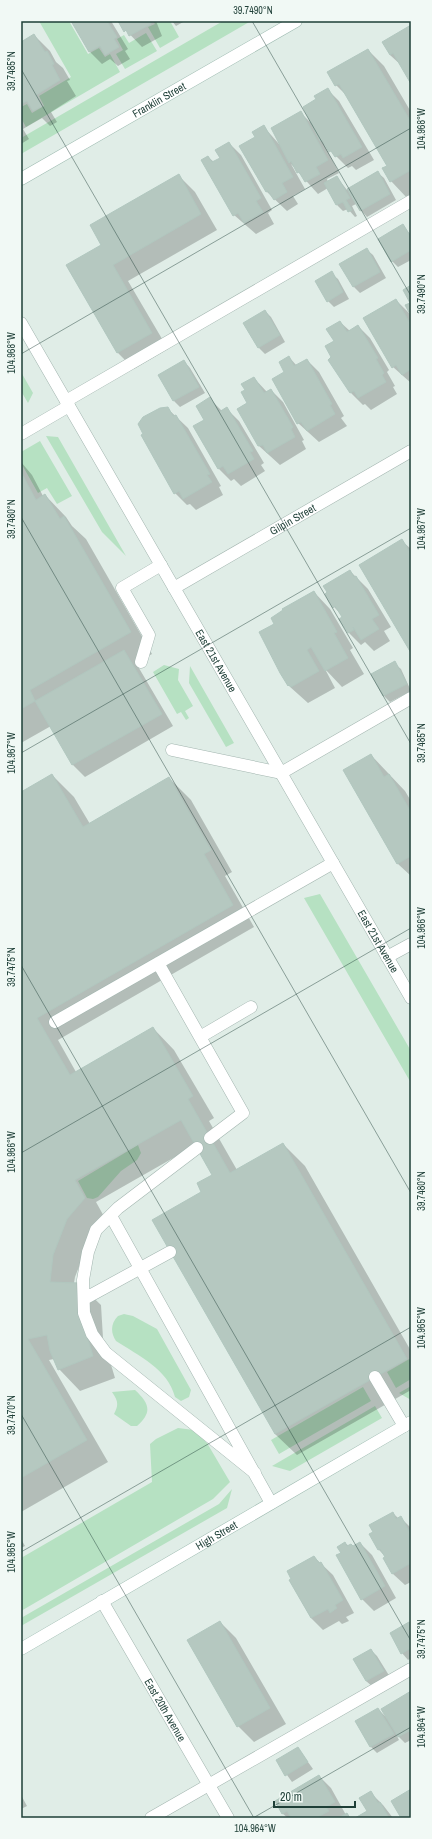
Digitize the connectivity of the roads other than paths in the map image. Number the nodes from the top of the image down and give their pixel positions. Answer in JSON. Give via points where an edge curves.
{"nodes":[{"id":1,"x":296,"y":21,"type":"edge"},
{"id":2,"x":21,"y":179,"type":"edge"},
{"id":3,"x":411,"y":201,"type":"edge"},
{"id":4,"x":21,"y":322,"type":"edge"},
{"id":5,"x":68,"y":404,"type":"junction"},
{"id":6,"x":21,"y":434,"type":"edge"},
{"id":7,"x":411,"y":452,"type":"edge"},
{"id":8,"x":161,"y":565,"type":"junction"},
{"id":9,"x":174,"y":588,"type":"junction"},
{"id":10,"x":141,"y":662,"type":"dead end"},
{"id":11,"x":411,"y":698,"type":"edge"},
{"id":12,"x":172,"y":750,"type":"dead end"},
{"id":13,"x":281,"y":773,"type":"junction"},
{"id":14,"x":333,"y":863,"type":"junction"},
{"id":15,"x":411,"y":944,"type":"edge"},
{"id":16,"x":387,"y":957,"type":"junction"},
{"id":17,"x":158,"y":963,"type":"junction"},
{"id":18,"x":411,"y":998,"type":"edge"},
{"id":19,"x":251,"y":1007,"type":"dead end"},
{"id":20,"x":55,"y":1022,"type":"dead end"},
{"id":21,"x":200,"y":1037,"type":"junction"},
{"id":22,"x":210,"y":1138,"type":"dead end"},
{"id":23,"x":197,"y":1148,"type":"dead end"},
{"id":24,"x":111,"y":1216,"type":"junction"},
{"id":25,"x":170,"y":1252,"type":"dead end"},
{"id":26,"x":140,"y":1268,"type":"junction"},
{"id":27,"x":84,"y":1299,"type":"junction"},
{"id":28,"x":375,"y":1377,"type":"dead end"},
{"id":29,"x":407,"y":1424,"type":"edge"},
{"id":30,"x":255,"y":1473,"type":"junction"},
{"id":31,"x":271,"y":1503,"type":"junction"},
{"id":32,"x":102,"y":1601,"type":"junction"},
{"id":33,"x":21,"y":1648,"type":"edge"},
{"id":34,"x":411,"y":1669,"type":"edge"},
{"id":35,"x":208,"y":1785,"type":"junction"},
{"id":36,"x":151,"y":1818,"type":"edge"},
{"id":37,"x":228,"y":1818,"type":"edge"}],
"edges":[{"from":1,"to":2,"type":"street","name":"Franklin Street"},
{"from":3,"to":5,"type":"street"},
{"from":4,"to":5,"type":"street","name":"East 21st Avenue"},
{"from":5,"to":6,"type":"street"},
{"from":5,"to":8,"type":"street","name":"East 21st Avenue"},
{"from":7,"to":9,"type":"street","name":"Gilpin Street"},
{"from":8,"to":9,"type":"street","name":"East 21st Avenue"},
{"from":8,"to":10,"type":"street","via":[[122,588],[149,636]]},
{"from":9,"to":13,"type":"street","name":"East 21st Avenue"},
{"from":11,"to":13,"type":"street"},
{"from":12,"to":13,"type":"street"},
{"from":13,"to":14,"type":"street","name":"East 21st Avenue"},
{"from":14,"to":16,"type":"street","name":"East 21st Avenue"},
{"from":14,"to":17,"type":"street"},
{"from":15,"to":16,"type":"street"},
{"from":16,"to":18,"type":"street","name":"East 21st Avenue"},
{"from":17,"to":20,"type":"street"},
{"from":17,"to":21,"type":"street"},
{"from":19,"to":21,"type":"street"},
{"from":21,"to":22,"type":"street","via":[[243,1113]]},
{"from":23,"to":24,"type":"street"},
{"from":24,"to":26,"type":"street"},
{"from":24,"to":27,"type":"street","via":[[96,1230],[88,1252],[83,1280]]},
{"from":25,"to":26,"type":"street"},
{"from":26,"to":27,"type":"street"},
{"from":26,"to":30,"type":"street"},
{"from":27,"to":30,"type":"street","via":[[84,1313],[92,1334],[106,1353]]},
{"from":28,"to":29,"type":"street"},
{"from":29,"to":31,"type":"street","name":"High Street"},
{"from":30,"to":31,"type":"street"},
{"from":31,"to":32,"type":"street","name":"High Street"},
{"from":32,"to":33,"type":"street","name":"High Street"},
{"from":32,"to":35,"type":"street","name":"East 20th Avenue"},
{"from":34,"to":35,"type":"street"},
{"from":35,"to":36,"type":"street"},
{"from":35,"to":37,"type":"street","name":"East 20th Avenue"}]}
